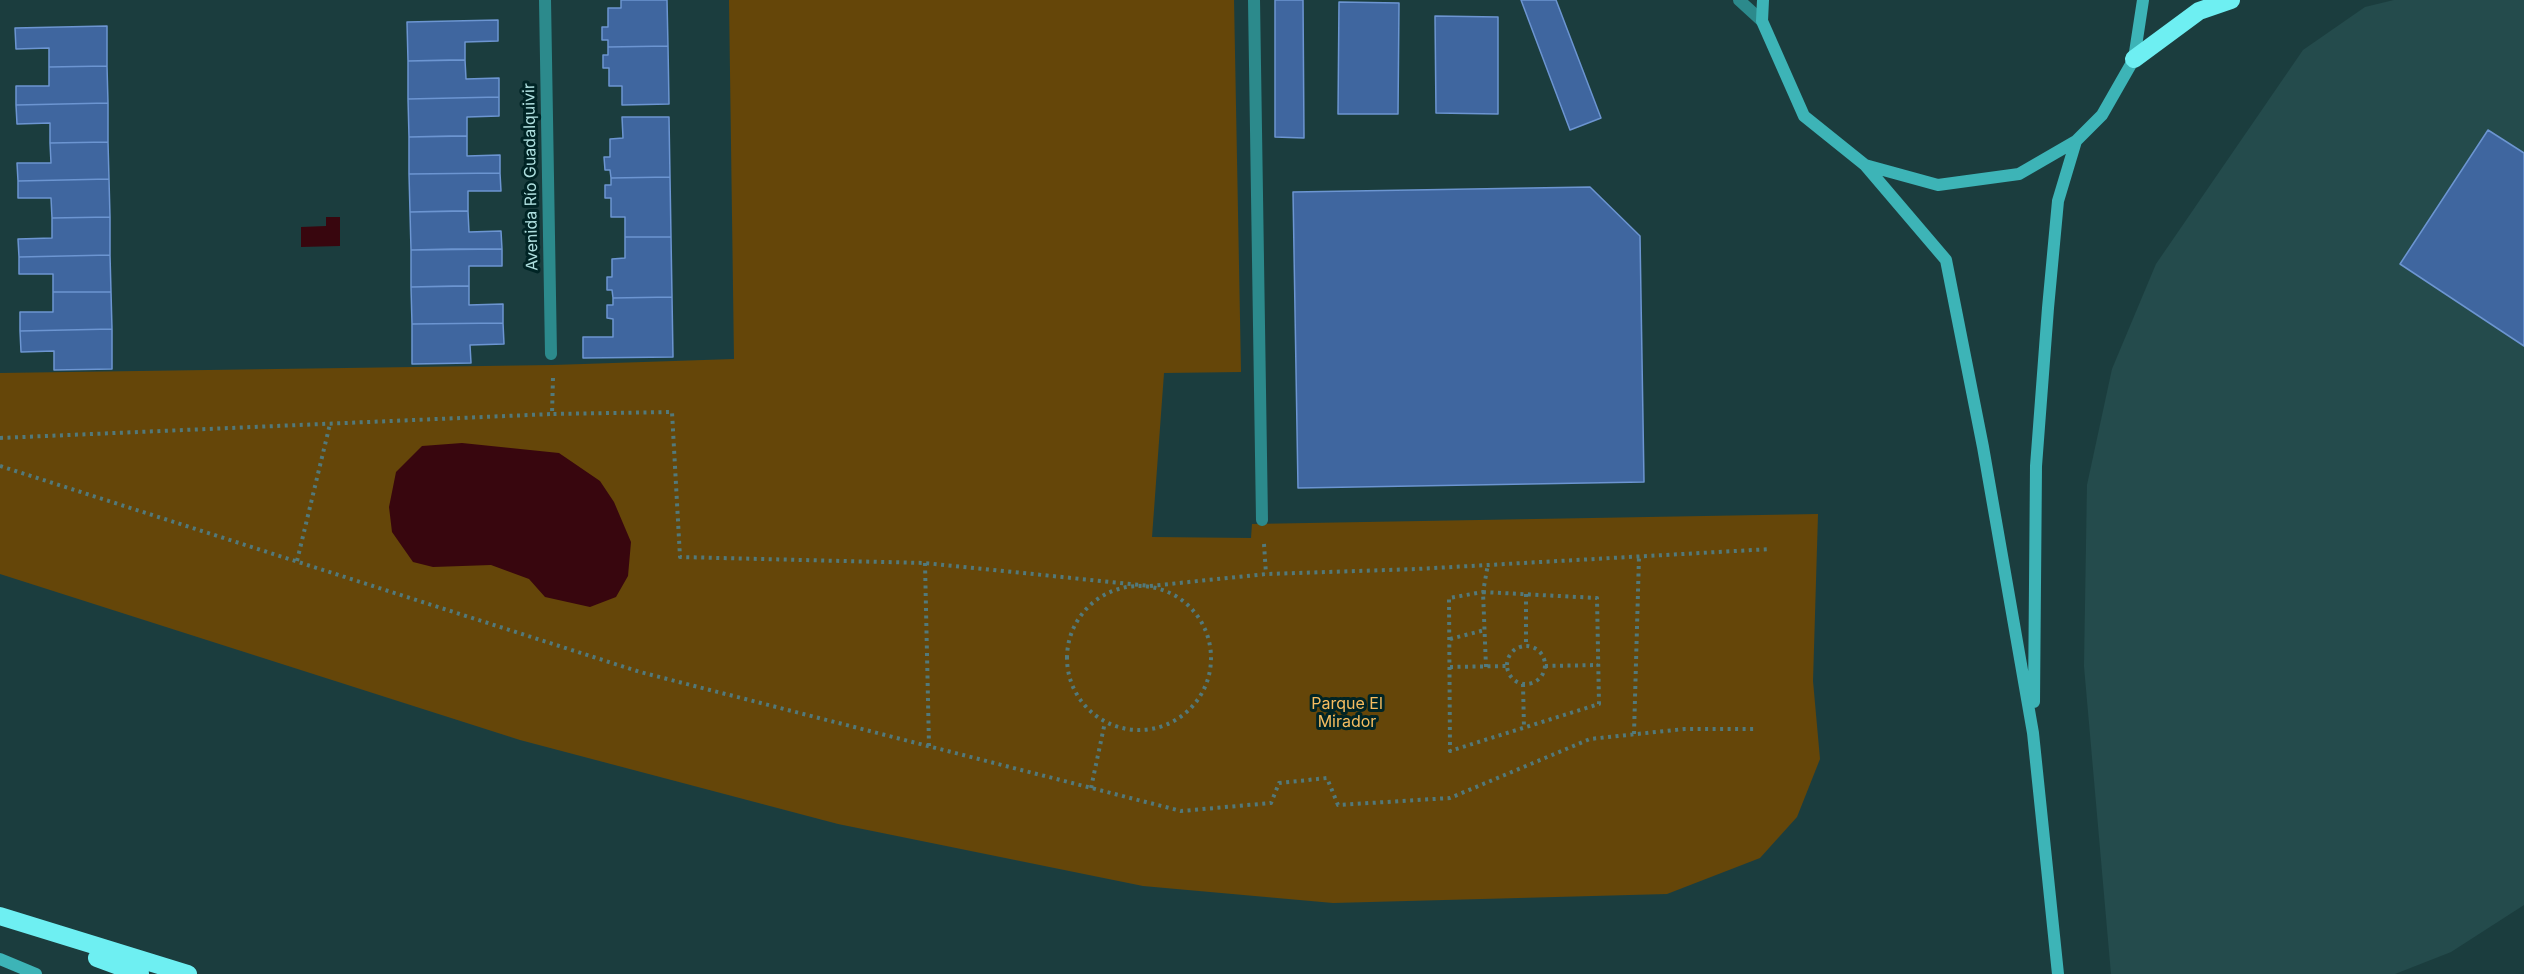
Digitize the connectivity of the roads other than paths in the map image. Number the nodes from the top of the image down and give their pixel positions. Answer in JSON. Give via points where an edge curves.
{"nodes":[{"id":1,"x":545,"y":0,"type":"edge"},
{"id":2,"x":1254,"y":0,"type":"edge"},
{"id":3,"x":1739,"y":0,"type":"edge"},
{"id":4,"x":1763,"y":0,"type":"edge"},
{"id":5,"x":2143,"y":0,"type":"edge"},
{"id":6,"x":2231,"y":0,"type":"edge"},
{"id":7,"x":1762,"y":21,"type":"junction"},
{"id":8,"x":2134,"y":60,"type":"junction"},
{"id":9,"x":2076,"y":141,"type":"junction"},
{"id":10,"x":1865,"y":165,"type":"junction"},
{"id":11,"x":551,"y":354,"type":"road end"},
{"id":12,"x":1262,"y":520,"type":"dead end"},
{"id":13,"x":2033,"y":733,"type":"junction"},
{"id":14,"x":0,"y":915,"type":"edge"},
{"id":15,"x":0,"y":921,"type":"edge"},
{"id":16,"x":0,"y":958,"type":"edge"},
{"id":17,"x":36,"y":974,"type":"edge"},
{"id":18,"x":140,"y":974,"type":"edge"},
{"id":19,"x":188,"y":974,"type":"edge"},
{"id":20,"x":2058,"y":974,"type":"edge"}],
"edges":[{"from":1,"to":11,"type":"street","name":"Avenida Río Guadalquivir"},
{"from":2,"to":12,"type":"street"},
{"from":3,"to":7,"type":"street"},
{"from":4,"to":7,"type":"main road"},
{"from":5,"to":8,"type":"main road"},
{"from":6,"to":8,"type":"highway","via":[[2199,11]]},
{"from":7,"to":10,"type":"main road","via":[[1804,116]]},
{"from":8,"to":9,"type":"main road","via":[[2102,115]]},
{"from":9,"to":10,"type":"main road","via":[[2019,174],[1938,185]]},
{"from":9,"to":13,"type":"main road","via":[[2058,201],[2037,454]]},
{"from":10,"to":13,"type":"main road","via":[[1946,260]]},
{"from":13,"to":20,"type":"main road"},
{"from":14,"to":19,"type":"highway"},
{"from":15,"to":18,"type":"highway"},
{"from":16,"to":17,"type":"main road"}]}
